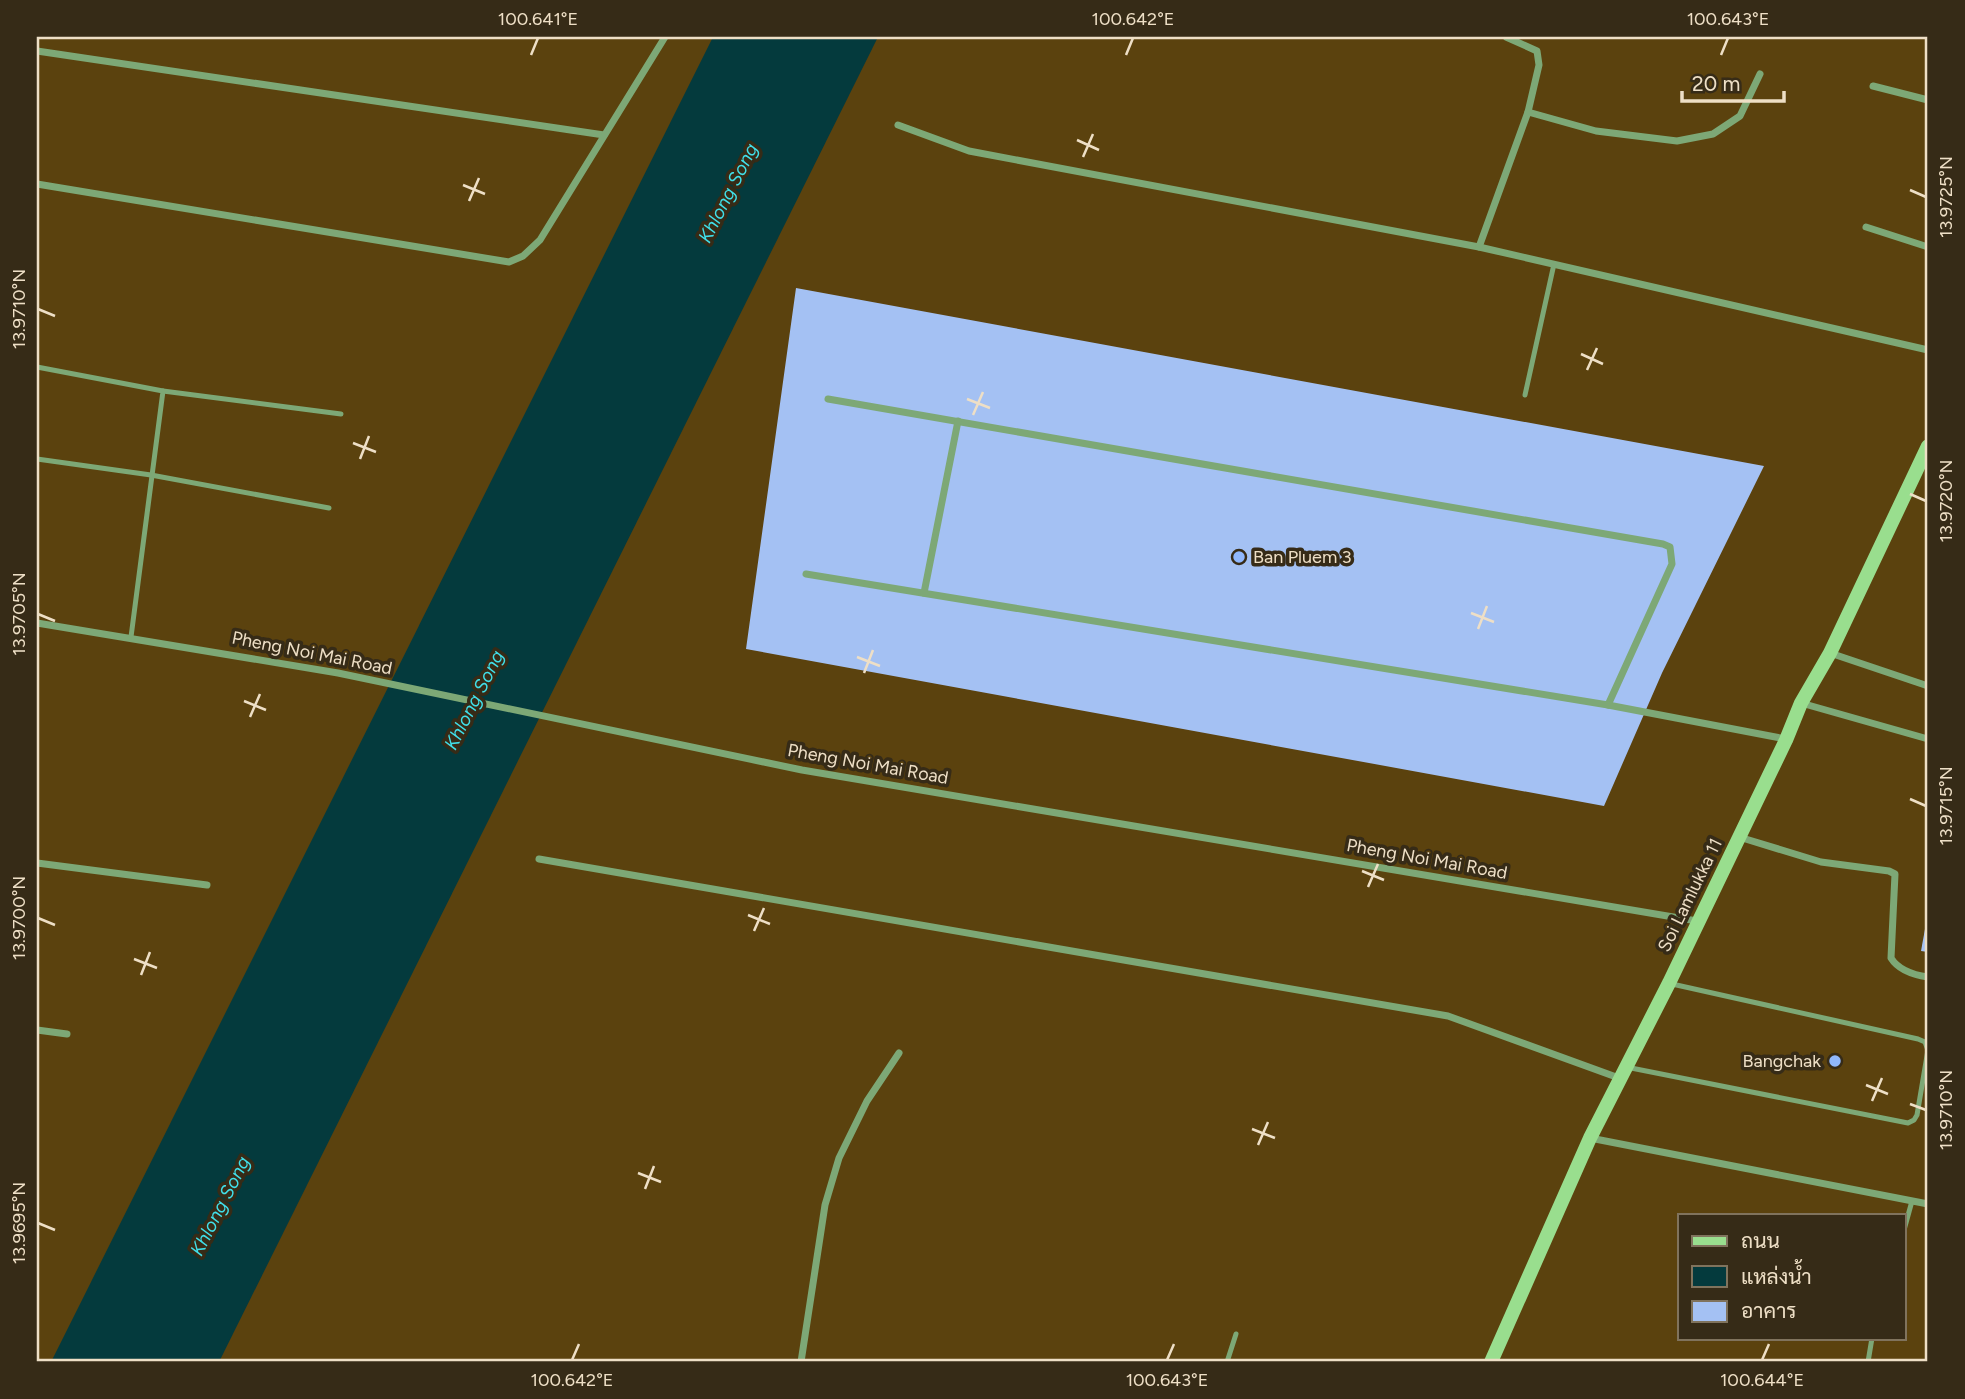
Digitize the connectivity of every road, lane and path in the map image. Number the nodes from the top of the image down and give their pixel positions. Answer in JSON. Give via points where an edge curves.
{"nodes":[{"id":1,"x":665,"y":37,"type":"edge"},
{"id":2,"x":1506,"y":37,"type":"edge"},
{"id":3,"x":37,"y":51,"type":"edge"},
{"id":4,"x":1760,"y":74,"type":"dead end"},
{"id":5,"x":1873,"y":86,"type":"dead end"},
{"id":6,"x":1928,"y":100,"type":"edge"},
{"id":7,"x":1528,"y":112,"type":"junction"},
{"id":8,"x":898,"y":125,"type":"dead end"},
{"id":9,"x":604,"y":135,"type":"junction"},
{"id":10,"x":37,"y":184,"type":"edge"},
{"id":11,"x":1866,"y":227,"type":"dead end"},
{"id":12,"x":1479,"y":247,"type":"junction"},
{"id":13,"x":1928,"y":247,"type":"edge"},
{"id":14,"x":1554,"y":264,"type":"junction"},
{"id":15,"x":1928,"y":350,"type":"edge"},
{"id":16,"x":37,"y":367,"type":"edge"},
{"id":17,"x":163,"y":391,"type":"junction"},
{"id":18,"x":1525,"y":395,"type":"dead end"},
{"id":19,"x":828,"y":399,"type":"dead end"},
{"id":20,"x":341,"y":414,"type":"dead end"},
{"id":21,"x":958,"y":421,"type":"junction"},
{"id":22,"x":1928,"y":446,"type":"edge"},
{"id":23,"x":37,"y":459,"type":"edge"},
{"id":24,"x":151,"y":475,"type":"junction"},
{"id":25,"x":329,"y":508,"type":"dead end"},
{"id":26,"x":806,"y":574,"type":"dead end"},
{"id":27,"x":924,"y":593,"type":"junction"},
{"id":28,"x":37,"y":622,"type":"edge"},
{"id":29,"x":131,"y":637,"type":"junction"},
{"id":30,"x":1830,"y":653,"type":"junction"},
{"id":31,"x":1928,"y":686,"type":"edge"},
{"id":32,"x":1801,"y":703,"type":"junction"},
{"id":33,"x":1608,"y":705,"type":"junction"},
{"id":34,"x":1928,"y":738,"type":"edge"},
{"id":35,"x":1786,"y":740,"type":"junction"},
{"id":36,"x":1739,"y":837,"type":"junction"},
{"id":37,"x":539,"y":859,"type":"dead end"},
{"id":38,"x":37,"y":863,"type":"edge"},
{"id":39,"x":207,"y":886,"type":"dead end"},
{"id":40,"x":1697,"y":921,"type":"junction"},
{"id":41,"x":1928,"y":977,"type":"edge"},
{"id":42,"x":1669,"y":983,"type":"junction"},
{"id":43,"x":37,"y":1030,"type":"edge"},
{"id":44,"x":67,"y":1034,"type":"dead end"},
{"id":45,"x":900,"y":1053,"type":"dead end"},
{"id":46,"x":1926,"y":1070,"type":"edge"},
{"id":47,"x":1622,"y":1073,"type":"junction"},
{"id":48,"x":1590,"y":1138,"type":"junction"},
{"id":49,"x":1912,"y":1201,"type":"junction"},
{"id":50,"x":1928,"y":1204,"type":"edge"},
{"id":51,"x":1906,"y":1223,"type":"edge"},
{"id":52,"x":1236,"y":1335,"type":"dead end"},
{"id":53,"x":1872,"y":1340,"type":"edge"},
{"id":54,"x":801,"y":1362,"type":"edge"},
{"id":55,"x":1227,"y":1362,"type":"edge"},
{"id":56,"x":1491,"y":1362,"type":"edge"},
{"id":57,"x":1868,"y":1362,"type":"edge"}],
"edges":[{"from":1,"to":9,"type":"street"},
{"from":2,"to":7,"type":"street","via":[[1537,51],[1539,65]]},
{"from":3,"to":9,"type":"street"},
{"from":4,"to":7,"type":"street","via":[[1740,116],[1713,134],[1677,141],[1596,131]]},
{"from":5,"to":6,"type":"street"},
{"from":7,"to":12,"type":"street"},
{"from":8,"to":12,"type":"street","via":[[969,151]]},
{"from":9,"to":10,"type":"street","via":[[540,240],[509,262]]},
{"from":11,"to":13,"type":"street"},
{"from":12,"to":14,"type":"street"},
{"from":14,"to":15,"type":"street"},
{"from":14,"to":18,"type":"lane"},
{"from":16,"to":17,"type":"lane"},
{"from":17,"to":20,"type":"lane"},
{"from":17,"to":24,"type":"lane"},
{"from":19,"to":21,"type":"street"},
{"from":21,"to":27,"type":"street"},
{"from":21,"to":33,"type":"street","via":[[1670,547],[1672,564]]},
{"from":22,"to":30,"type":"street","name":"Soi Lamlukka 11"},
{"from":23,"to":24,"type":"lane"},
{"from":24,"to":25,"type":"lane"},
{"from":24,"to":29,"type":"lane"},
{"from":26,"to":27,"type":"street"},
{"from":27,"to":33,"type":"street"},
{"from":28,"to":29,"type":"street","name":"Pheng Noi Mai Road"},
{"from":29,"to":40,"type":"street","name":"Pheng Noi Mai Road","via":[[338,673],[803,770]]},
{"from":30,"to":31,"type":"street"},
{"from":30,"to":32,"type":"street","name":"Soi Lamlukka 11"},
{"from":32,"to":34,"type":"street"},
{"from":32,"to":35,"type":"street","name":"Soi Lamlukka 11"},
{"from":33,"to":35,"type":"street"},
{"from":35,"to":36,"type":"street","name":"Soi Lamlukka 11"},
{"from":36,"to":40,"type":"street","name":"Soi Lamlukka 11"},
{"from":36,"to":41,"type":"street","via":[[1821,862],[1895,874],[1891,958],[1911,974]]},
{"from":37,"to":47,"type":"street","via":[[1448,1016]]},
{"from":38,"to":39,"type":"street"},
{"from":40,"to":42,"type":"street","name":"Soi Lamlukka 11"},
{"from":42,"to":46,"type":"lane","via":[[1918,1039],[1928,1049]]},
{"from":42,"to":47,"type":"street","name":"Soi Lamlukka 11"},
{"from":43,"to":44,"type":"street"},
{"from":45,"to":54,"type":"street","via":[[867,1101],[839,1158],[825,1205]]},
{"from":46,"to":47,"type":"lane","via":[[1917,1115],[1908,1123]]},
{"from":47,"to":48,"type":"street","name":"Soi Lamlukka 11"},
{"from":48,"to":49,"type":"street"},
{"from":48,"to":56,"type":"street","name":"Soi Lamlukka 11"},
{"from":49,"to":50,"type":"street"},
{"from":49,"to":51,"type":"lane"},
{"from":52,"to":55,"type":"lane"},
{"from":53,"to":57,"type":"lane"}]}
